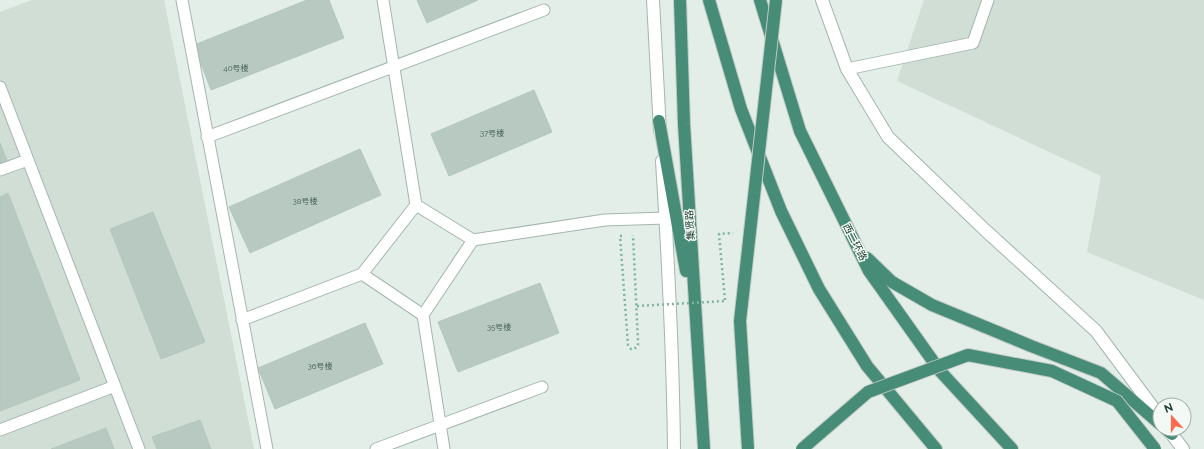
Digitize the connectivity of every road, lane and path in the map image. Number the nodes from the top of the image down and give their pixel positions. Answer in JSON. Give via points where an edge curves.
{"nodes":[{"id":1,"x":182,"y":0,"type":"edge"},
{"id":2,"x":383,"y":0,"type":"edge"},
{"id":3,"x":653,"y":0,"type":"edge"},
{"id":4,"x":680,"y":0,"type":"edge"},
{"id":5,"x":709,"y":0,"type":"edge"},
{"id":6,"x":760,"y":0,"type":"edge"},
{"id":7,"x":776,"y":0,"type":"edge"},
{"id":8,"x":822,"y":0,"type":"edge"},
{"id":9,"x":988,"y":0,"type":"edge"},
{"id":10,"x":544,"y":10,"type":"dead end"},
{"id":11,"x":394,"y":66,"type":"junction"},
{"id":12,"x":847,"y":69,"type":"junction"},
{"id":13,"x":0,"y":87,"type":"edge"},
{"id":14,"x":659,"y":121,"type":"junction"},
{"id":15,"x":207,"y":136,"type":"junction"},
{"id":16,"x":28,"y":160,"type":"junction"},
{"id":17,"x":0,"y":170,"type":"edge"},
{"id":18,"x":416,"y":206,"type":"junction"},
{"id":19,"x":666,"y":218,"type":"junction"},
{"id":20,"x":734,"y":233,"type":"dead end"},
{"id":21,"x":633,"y":235,"type":"junction"},
{"id":22,"x":640,"y":235,"type":"dead end"},
{"id":23,"x":473,"y":240,"type":"junction"},
{"id":24,"x":859,"y":250,"type":"junction"},
{"id":25,"x":362,"y":274,"type":"junction"},
{"id":26,"x":637,"y":306,"type":"junction"},
{"id":27,"x":424,"y":315,"type":"junction"},
{"id":28,"x":242,"y":320,"type":"junction"},
{"id":29,"x":696,"y":327,"type":"junction"},
{"id":30,"x":115,"y":386,"type":"junction"},
{"id":31,"x":542,"y":387,"type":"dead end"},
{"id":32,"x":1152,"y":407,"type":"edge"},
{"id":33,"x":1152,"y":417,"type":"edge"},
{"id":34,"x":441,"y":425,"type":"junction"},
{"id":35,"x":0,"y":430,"type":"edge"},
{"id":36,"x":1174,"y":437,"type":"edge"},
{"id":37,"x":139,"y":449,"type":"edge"},
{"id":38,"x":267,"y":449,"type":"edge"},
{"id":39,"x":376,"y":449,"type":"edge"},
{"id":40,"x":444,"y":449,"type":"edge"},
{"id":41,"x":674,"y":449,"type":"edge"},
{"id":42,"x":704,"y":449,"type":"edge"},
{"id":43,"x":748,"y":449,"type":"edge"},
{"id":44,"x":802,"y":449,"type":"edge"},
{"id":45,"x":936,"y":449,"type":"edge"},
{"id":46,"x":1012,"y":449,"type":"edge"},
{"id":47,"x":1155,"y":449,"type":"edge"},
{"id":48,"x":1183,"y":449,"type":"edge"}],
"edges":[{"from":1,"to":15,"type":"lane"},
{"from":2,"to":11,"type":"lane"},
{"from":3,"to":14,"type":"street"},
{"from":4,"to":29,"type":"highway","name":"集贤路","via":[[684,124]]},
{"from":5,"to":45,"type":"highway","via":[[741,109],[781,211],[819,289],[867,366]]},
{"from":6,"to":24,"type":"highway","name":"西二环路","via":[[800,131]]},
{"from":7,"to":43,"type":"highway","bridge":true,"via":[[740,321]]},
{"from":8,"to":12,"type":"street"},
{"from":9,"to":12,"type":"lane","via":[[973,43]]},
{"from":10,"to":11,"type":"lane"},
{"from":11,"to":15,"type":"lane"},
{"from":11,"to":18,"type":"lane"},
{"from":12,"to":32,"type":"street","via":[[888,137],[1096,331]]},
{"from":13,"to":16,"type":"lane"},
{"from":14,"to":19,"type":"street"},
{"from":14,"to":29,"type":"highway"},
{"from":15,"to":28,"type":"lane"},
{"from":16,"to":17,"type":"lane"},
{"from":16,"to":30,"type":"lane"},
{"from":18,"to":23,"type":"lane"},
{"from":18,"to":25,"type":"lane"},
{"from":19,"to":23,"type":"lane","via":[[605,220]]},
{"from":19,"to":41,"type":"street"},
{"from":20,"to":26,"type":"path","bridge":true,"via":[[719,234],[725,300]]},
{"from":21,"to":22,"type":"path"},
{"from":21,"to":26,"type":"path"},
{"from":21,"to":26,"type":"path","via":[[620,236],[628,345],[631,349],[638,346]]},
{"from":23,"to":27,"type":"lane"},
{"from":24,"to":33,"type":"highway","via":[[892,282],[932,305],[1101,373]]},
{"from":24,"to":46,"type":"highway","name":"西二环路","via":[[869,271],[940,371]]},
{"from":25,"to":27,"type":"lane"},
{"from":25,"to":28,"type":"lane"},
{"from":27,"to":34,"type":"lane"},
{"from":28,"to":38,"type":"lane"},
{"from":29,"to":42,"type":"highway","name":"集贤路"},
{"from":30,"to":35,"type":"lane"},
{"from":30,"to":37,"type":"lane"},
{"from":31,"to":34,"type":"lane"},
{"from":34,"to":39,"type":"lane"},
{"from":34,"to":40,"type":"lane"},
{"from":36,"to":48,"type":"street"},
{"from":44,"to":47,"type":"highway","bridge":true,"via":[[868,392],[968,355],[1052,371],[1117,401]]}]}
